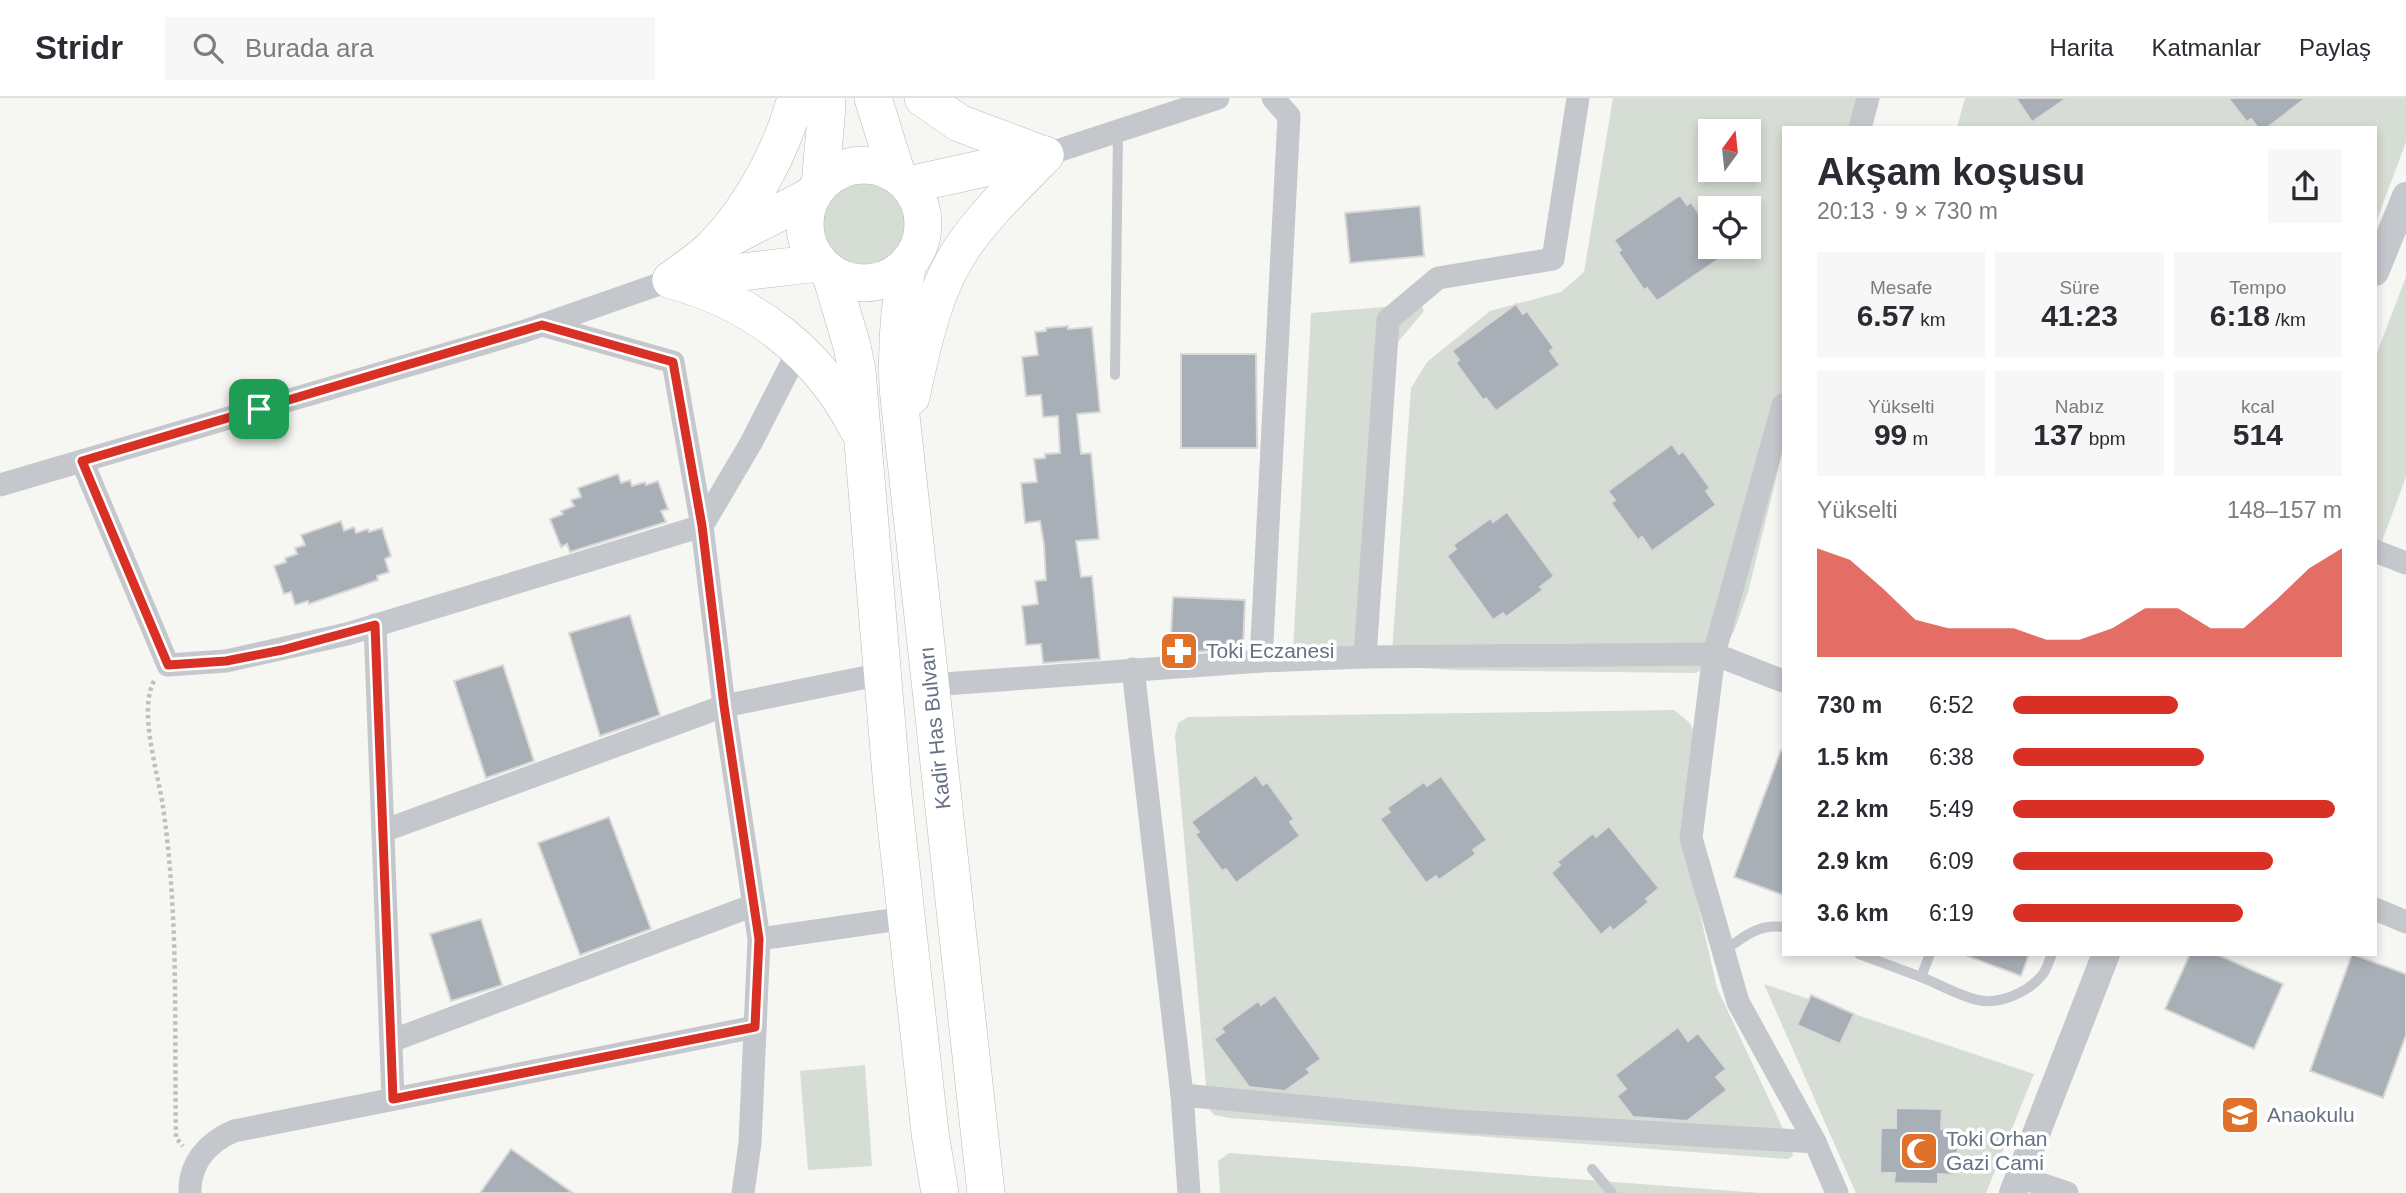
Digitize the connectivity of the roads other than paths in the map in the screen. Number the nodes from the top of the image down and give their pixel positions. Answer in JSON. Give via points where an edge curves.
{"nodes":[{"id":1,"x":796,"y":98,"type":"edge"},
{"id":2,"x":826,"y":98,"type":"edge"},
{"id":3,"x":873,"y":98,"type":"edge"},
{"id":4,"x":923,"y":98,"type":"edge"},
{"id":5,"x":1218,"y":98,"type":"edge"},
{"id":6,"x":1273,"y":98,"type":"edge"},
{"id":7,"x":1578,"y":98,"type":"edge"},
{"id":8,"x":1868,"y":98,"type":"edge"},
{"id":9,"x":1861,"y":126,"type":"edge"},
{"id":10,"x":1118,"y":131,"type":"junction"},
{"id":11,"x":1045,"y":155,"type":"junction"},
{"id":12,"x":903,"y":180,"type":"junction"},
{"id":13,"x":815,"y":191,"type":"junction"},
{"id":14,"x":2406,"y":195,"type":"edge"},
{"id":15,"x":714,"y":246,"type":"junction"},
{"id":16,"x":915,"y":251,"type":"junction"},
{"id":17,"x":825,"y":267,"type":"junction"},
{"id":18,"x":2377,"y":267,"type":"edge"},
{"id":19,"x":671,"y":280,"type":"junction"},
{"id":20,"x":542,"y":325,"type":"junction"},
{"id":21,"x":799,"y":349,"type":"junction"},
{"id":22,"x":1115,"y":375,"type":"dead end"},
{"id":23,"x":1782,"y":413,"type":"edge"},
{"id":24,"x":862,"y":437,"type":"junction"},
{"id":25,"x":904,"y":439,"type":"junction"},
{"id":26,"x":82,"y":461,"type":"junction"},
{"id":27,"x":1773,"y":484,"type":"edge"},
{"id":28,"x":0,"y":485,"type":"edge"},
{"id":29,"x":702,"y":526,"type":"junction"},
{"id":30,"x":2377,"y":552,"type":"edge"},
{"id":31,"x":2406,"y":563,"type":"edge"},
{"id":32,"x":375,"y":625,"type":"junction"},
{"id":33,"x":1714,"y":654,"type":"junction"},
{"id":34,"x":1366,"y":657,"type":"junction"},
{"id":35,"x":1261,"y":661,"type":"junction"},
{"id":36,"x":1133,"y":669,"type":"junction"},
{"id":37,"x":882,"y":674,"type":"junction"},
{"id":38,"x":1782,"y":681,"type":"edge"},
{"id":39,"x":930,"y":685,"type":"junction"},
{"id":40,"x":724,"y":706,"type":"junction"},
{"id":41,"x":383,"y":831,"type":"junction"},
{"id":42,"x":754,"y":905,"type":"junction"},
{"id":43,"x":2377,"y":910,"type":"edge"},
{"id":44,"x":906,"y":918,"type":"junction"},
{"id":45,"x":2406,"y":922,"type":"edge"},
{"id":46,"x":1782,"y":927,"type":"edge"},
{"id":47,"x":759,"y":939,"type":"junction"},
{"id":48,"x":1724,"y":951,"type":"junction"},
{"id":49,"x":1864,"y":956,"type":"edge"},
{"id":50,"x":1929,"y":956,"type":"edge"},
{"id":51,"x":2051,"y":956,"type":"edge"},
{"id":52,"x":2105,"y":956,"type":"edge"},
{"id":53,"x":1921,"y":977,"type":"junction"},
{"id":54,"x":755,"y":1027,"type":"junction"},
{"id":55,"x":391,"y":1041,"type":"junction"},
{"id":56,"x":1182,"y":1095,"type":"junction"},
{"id":57,"x":393,"y":1099,"type":"junction"},
{"id":58,"x":1815,"y":1142,"type":"junction"},
{"id":59,"x":1592,"y":1169,"type":"dead end"},
{"id":60,"x":2017,"y":1185,"type":"edge"},
{"id":61,"x":190,"y":1193,"type":"edge"},
{"id":62,"x":743,"y":1193,"type":"edge"},
{"id":63,"x":940,"y":1193,"type":"edge"},
{"id":64,"x":986,"y":1193,"type":"edge"},
{"id":65,"x":1189,"y":1193,"type":"edge"},
{"id":66,"x":1612,"y":1193,"type":"edge"},
{"id":67,"x":1837,"y":1193,"type":"edge"},
{"id":68,"x":2067,"y":1193,"type":"edge"}],
"edges":[{"from":1,"to":15,"type":"highway","via":[[772,161]]},
{"from":2,"to":13,"type":"highway"},
{"from":3,"to":12,"type":"highway"},
{"from":4,"to":11,"type":"highway","via":[[959,123]]},
{"from":5,"to":10,"type":"street"},
{"from":6,"to":35,"type":"street","via":[[1289,117]]},
{"from":7,"to":34,"type":"street","via":[[1553,259],[1438,278],[1388,320]]},
{"from":8,"to":9,"type":"street"},
{"from":10,"to":11,"type":"street"},
{"from":10,"to":22,"type":"lane"},
{"from":11,"to":12,"type":"highway"},
{"from":11,"to":16,"type":"highway"},
{"from":11,"to":25,"type":"highway","via":[[984,219],[951,267],[923,345]]},
{"from":12,"to":13,"type":"highway","via":[[885,169],[857,165],[836,172]]},
{"from":12,"to":16,"type":"highway","via":[[921,210]]},
{"from":13,"to":15,"type":"highway"},
{"from":13,"to":17,"type":"highway","via":[[806,209],[806,238]]},
{"from":14,"to":18,"type":"street"},
{"from":15,"to":19,"type":"highway"},
{"from":16,"to":17,"type":"highway","via":[[885,279],[871,283],[843,279]]},
{"from":16,"to":25,"type":"highway","name":"Kadir Has Bulvarı","via":[[901,297],[897,359]]},
{"from":17,"to":19,"type":"highway"},
{"from":17,"to":24,"type":"highway","via":[[852,346]]},
{"from":19,"to":20,"type":"street"},
{"from":19,"to":21,"type":"highway","via":[[741,307]]},
{"from":20,"to":26,"type":"street"},
{"from":20,"to":29,"type":"street","via":[[673,362]]},
{"from":21,"to":24,"type":"highway","via":[[830,383]]},
{"from":21,"to":29,"type":"street"},
{"from":23,"to":27,"type":"street"},
{"from":24,"to":37,"type":"highway"},
{"from":25,"to":39,"type":"highway","name":"Kadir Has Bulvarı"},
{"from":26,"to":28,"type":"street"},
{"from":26,"to":32,"type":"street","via":[[168,665],[226,661]]},
{"from":27,"to":33,"type":"street"},
{"from":29,"to":32,"type":"street"},
{"from":29,"to":40,"type":"street"},
{"from":30,"to":31,"type":"street"},
{"from":32,"to":41,"type":"street"},
{"from":33,"to":34,"type":"street"},
{"from":33,"to":38,"type":"street"},
{"from":33,"to":48,"type":"street","via":[[1691,838]]},
{"from":34,"to":35,"type":"street"},
{"from":35,"to":36,"type":"street"},
{"from":36,"to":39,"type":"street"},
{"from":36,"to":56,"type":"street"},
{"from":37,"to":40,"type":"street"},
{"from":37,"to":44,"type":"highway"},
{"from":39,"to":64,"type":"highway","name":"Kadir Has Bulvarı"},
{"from":40,"to":41,"type":"street"},
{"from":40,"to":42,"type":"street"},
{"from":41,"to":55,"type":"street"},
{"from":42,"to":47,"type":"street"},
{"from":42,"to":55,"type":"street"},
{"from":43,"to":45,"type":"street"},
{"from":44,"to":47,"type":"street"},
{"from":44,"to":63,"type":"highway"},
{"from":46,"to":48,"type":"lane","via":[[1762,926]]},
{"from":47,"to":54,"type":"street"},
{"from":48,"to":58,"type":"street","via":[[1738,1002]]},
{"from":49,"to":53,"type":"lane"},
{"from":50,"to":53,"type":"lane"},
{"from":51,"to":53,"type":"lane","via":[[2045,973],[2034,984],[1999,999],[1978,1000]]},
{"from":52,"to":60,"type":"street"},
{"from":54,"to":57,"type":"street"},
{"from":54,"to":62,"type":"street"},
{"from":55,"to":57,"type":"street"},
{"from":56,"to":58,"type":"street","via":[[1455,1121]]},
{"from":56,"to":65,"type":"street"},
{"from":57,"to":61,"type":"street","via":[[234,1131],[212,1143],[197,1162]]},
{"from":58,"to":67,"type":"street"},
{"from":59,"to":66,"type":"lane"},
{"from":60,"to":68,"type":"street"}]}
